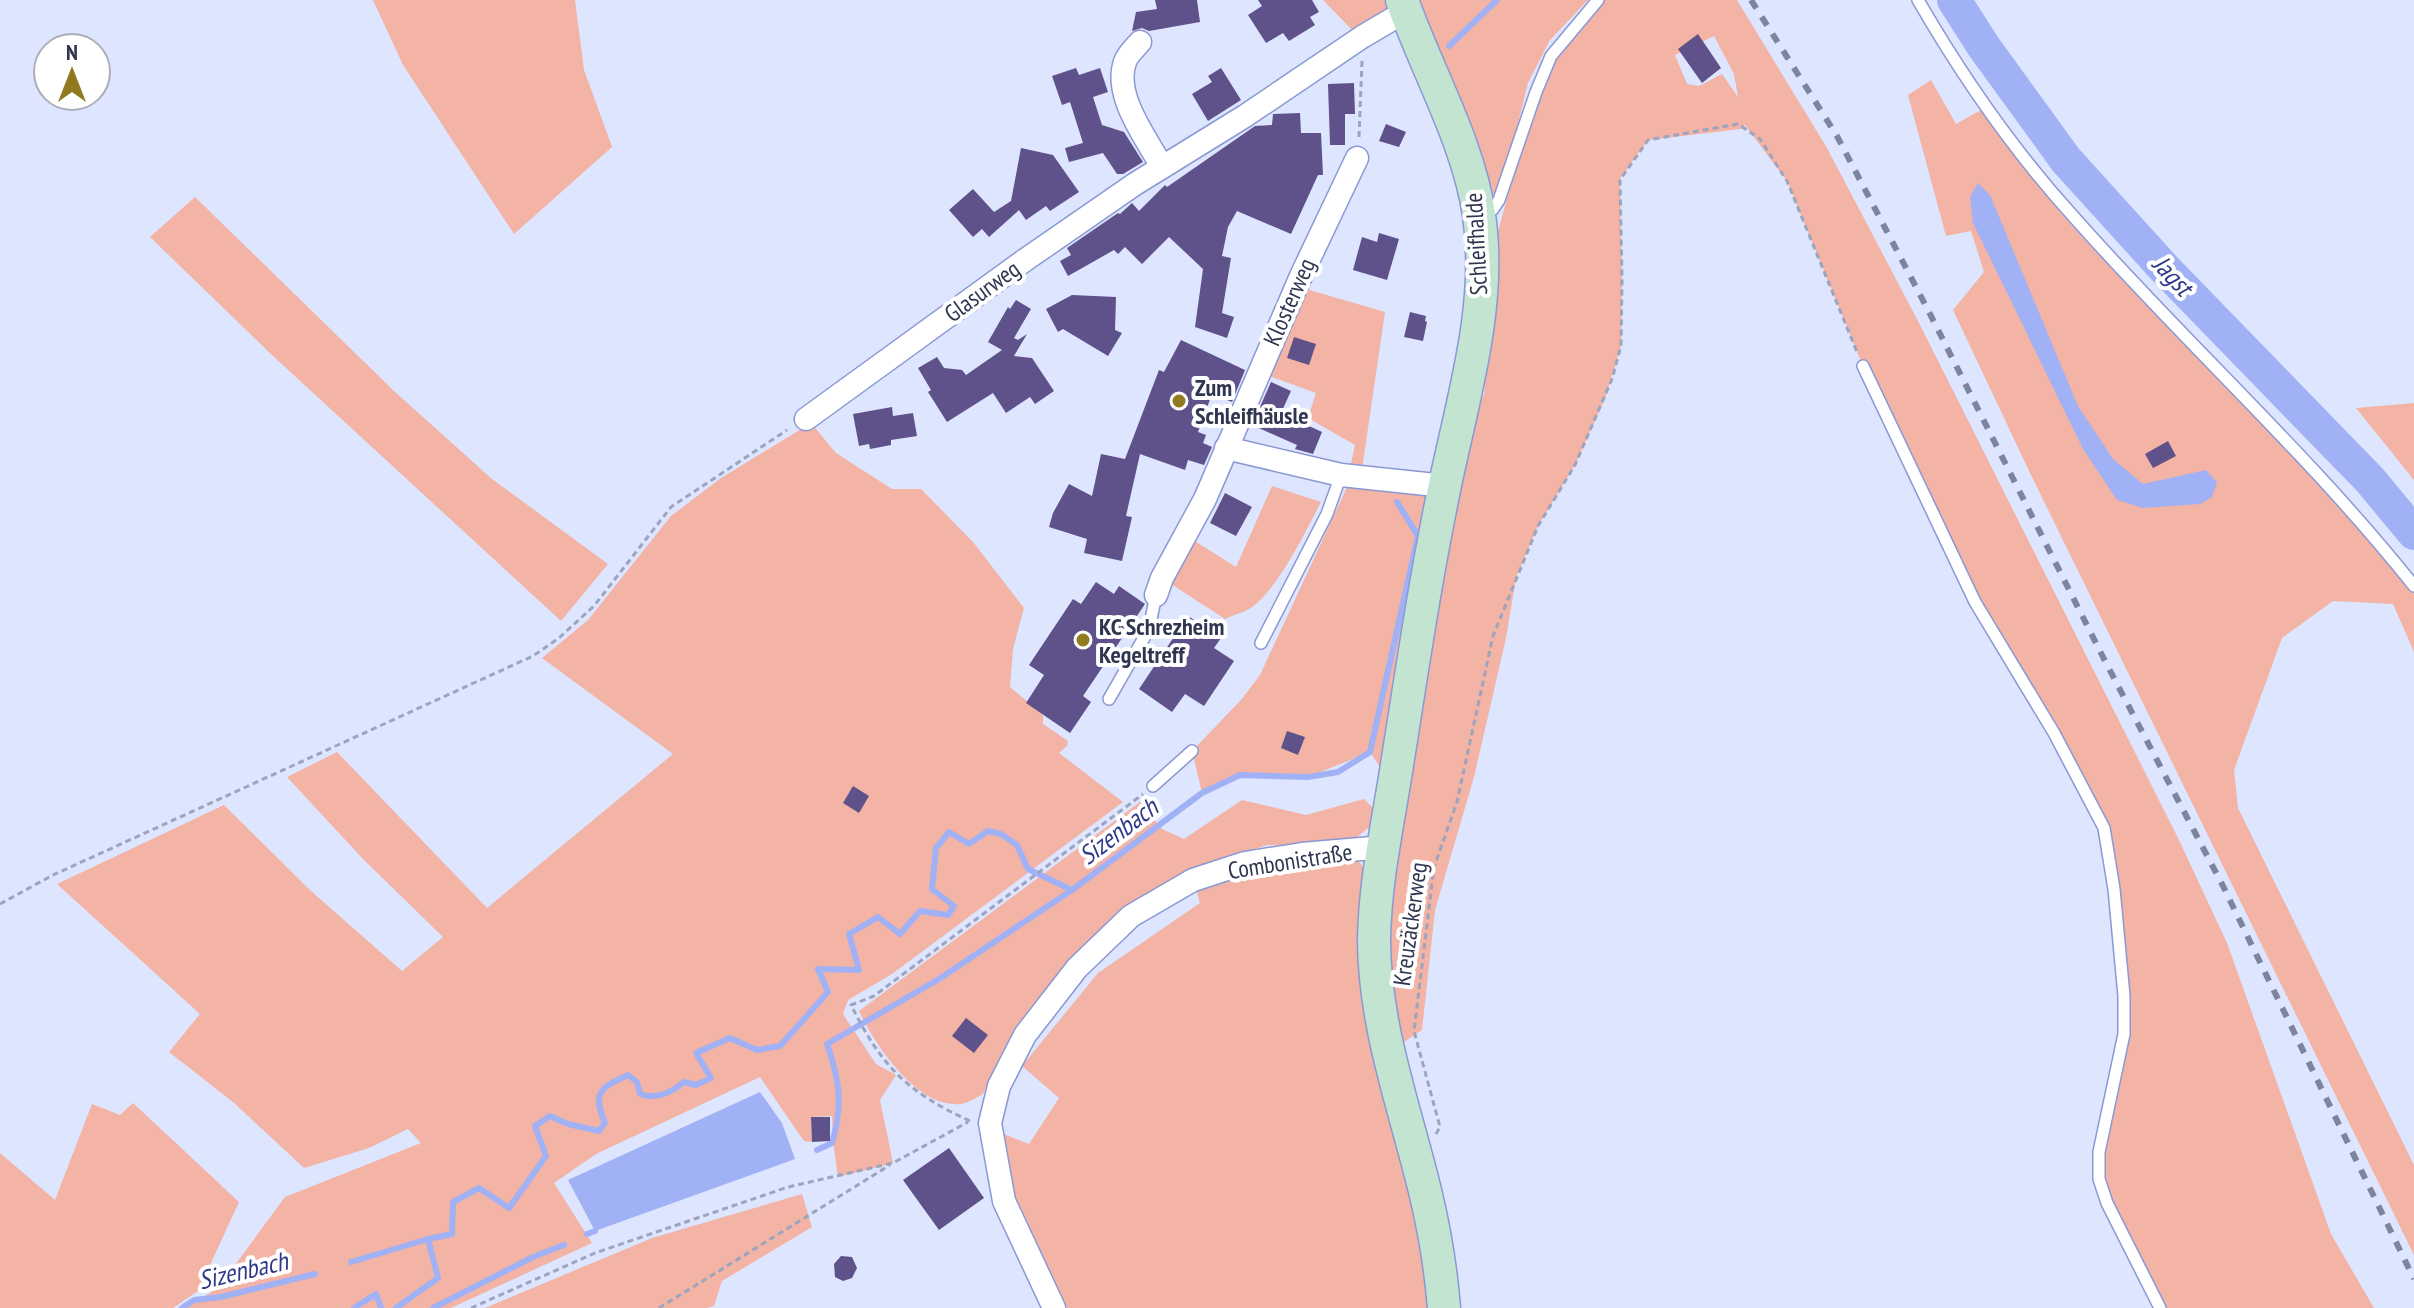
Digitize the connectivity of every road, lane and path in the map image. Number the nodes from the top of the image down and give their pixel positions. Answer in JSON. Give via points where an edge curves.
{"nodes":[{"id":1,"x":1598,"y":0,"type":"edge"},
{"id":2,"x":1918,"y":0,"type":"edge"},
{"id":3,"x":1404,"y":5,"type":"edge"},
{"id":4,"x":1362,"y":37,"type":"junction"},
{"id":5,"x":1140,"y":42,"type":"dead end"},
{"id":6,"x":1357,"y":158,"type":"joint"},
{"id":7,"x":1162,"y":167,"type":"junction"},
{"id":8,"x":1480,"y":218,"type":"junction"},
{"id":9,"x":1863,"y":366,"type":"joint"},
{"id":10,"x":806,"y":419,"type":"joint"},
{"id":11,"x":1226,"y":448,"type":"junction"},
{"id":12,"x":1341,"y":475,"type":"junction"},
{"id":13,"x":1445,"y":486,"type":"junction"},
{"id":14,"x":2414,"y":586,"type":"edge"},
{"id":15,"x":1156,"y":595,"type":"joint"},
{"id":16,"x":1261,"y":643,"type":"dead end"},
{"id":17,"x":1109,"y":699,"type":"dead end"},
{"id":18,"x":1192,"y":751,"type":"dead end"},
{"id":19,"x":1153,"y":786,"type":"joint"},
{"id":20,"x":1384,"y":847,"type":"junction"},
{"id":21,"x":0,"y":904,"type":"edge"},
{"id":22,"x":893,"y":1163,"type":"junction"},
{"id":23,"x":1418,"y":1168,"type":"junction"},
{"id":24,"x":471,"y":1308,"type":"edge"},
{"id":25,"x":659,"y":1308,"type":"edge"},
{"id":26,"x":1054,"y":1308,"type":"edge"},
{"id":27,"x":1444,"y":1308,"type":"edge"},
{"id":28,"x":2160,"y":1308,"type":"edge"}],
"edges":[{"from":1,"to":8,"type":"lane","via":[[1551,56],[1499,200]]},
{"from":2,"to":14,"type":"lane","via":[[2001,125],[2072,216],[2306,459]]},
{"from":3,"to":4,"type":"street","name":"Glasurweg"},
{"from":3,"to":8,"type":"main road","name":"Schleifhalde","via":[[1473,180]]},
{"from":4,"to":6,"type":"path"},
{"from":4,"to":7,"type":"street","name":"Glasurweg"},
{"from":5,"to":7,"type":"street","via":[[1125,61],[1124,91]]},
{"from":6,"to":11,"type":"street","name":"Klosterweg"},
{"from":7,"to":10,"type":"street","name":"Glasurweg"},
{"from":8,"to":13,"type":"main road","name":"Schleifhalde","via":[[1483,279]]},
{"from":9,"to":23,"type":"path","name":"Kreuzäckerweg","via":[[1787,181],[1760,139],[1738,124],[1648,140],[1620,180],[1621,346],[1612,379],[1575,465],[1538,526],[1493,636],[1457,802],[1434,867],[1414,1031],[1440,1127]]},
{"from":9,"to":28,"type":"lane","via":[[1975,602],[2104,828],[2124,1021],[2099,1152],[2099,1179]]},
{"from":10,"to":21,"type":"path","via":[[671,507],[594,606],[533,656]]},
{"from":11,"to":12,"type":"street"},
{"from":11,"to":15,"type":"street","name":"Klosterweg"},
{"from":12,"to":13,"type":"street"},
{"from":12,"to":16,"type":"lane","via":[[1327,514]]},
{"from":13,"to":20,"type":"main road","name":"Schleifhalde"},
{"from":15,"to":17,"type":"lane","via":[[1149,629]]},
{"from":18,"to":19,"type":"lane"},
{"from":19,"to":22,"type":"path","via":[[874,996],[851,1005],[870,1044],[896,1075],[920,1096],[970,1121]]},
{"from":20,"to":23,"type":"main road","name":"Schleifhalde","via":[[1374,940],[1381,1016]]},
{"from":20,"to":26,"type":"street","name":"Combonistraße","via":[[1245,863],[1193,880],[1131,916],[1077,968],[1025,1035],[999,1086],[990,1123],[1004,1201]]},
{"from":22,"to":24,"type":"path","via":[[788,1187],[595,1253]]},
{"from":22,"to":25,"type":"path"},
{"from":23,"to":27,"type":"main road","name":"Schleifhalde","via":[[1441,1266]]}]}
